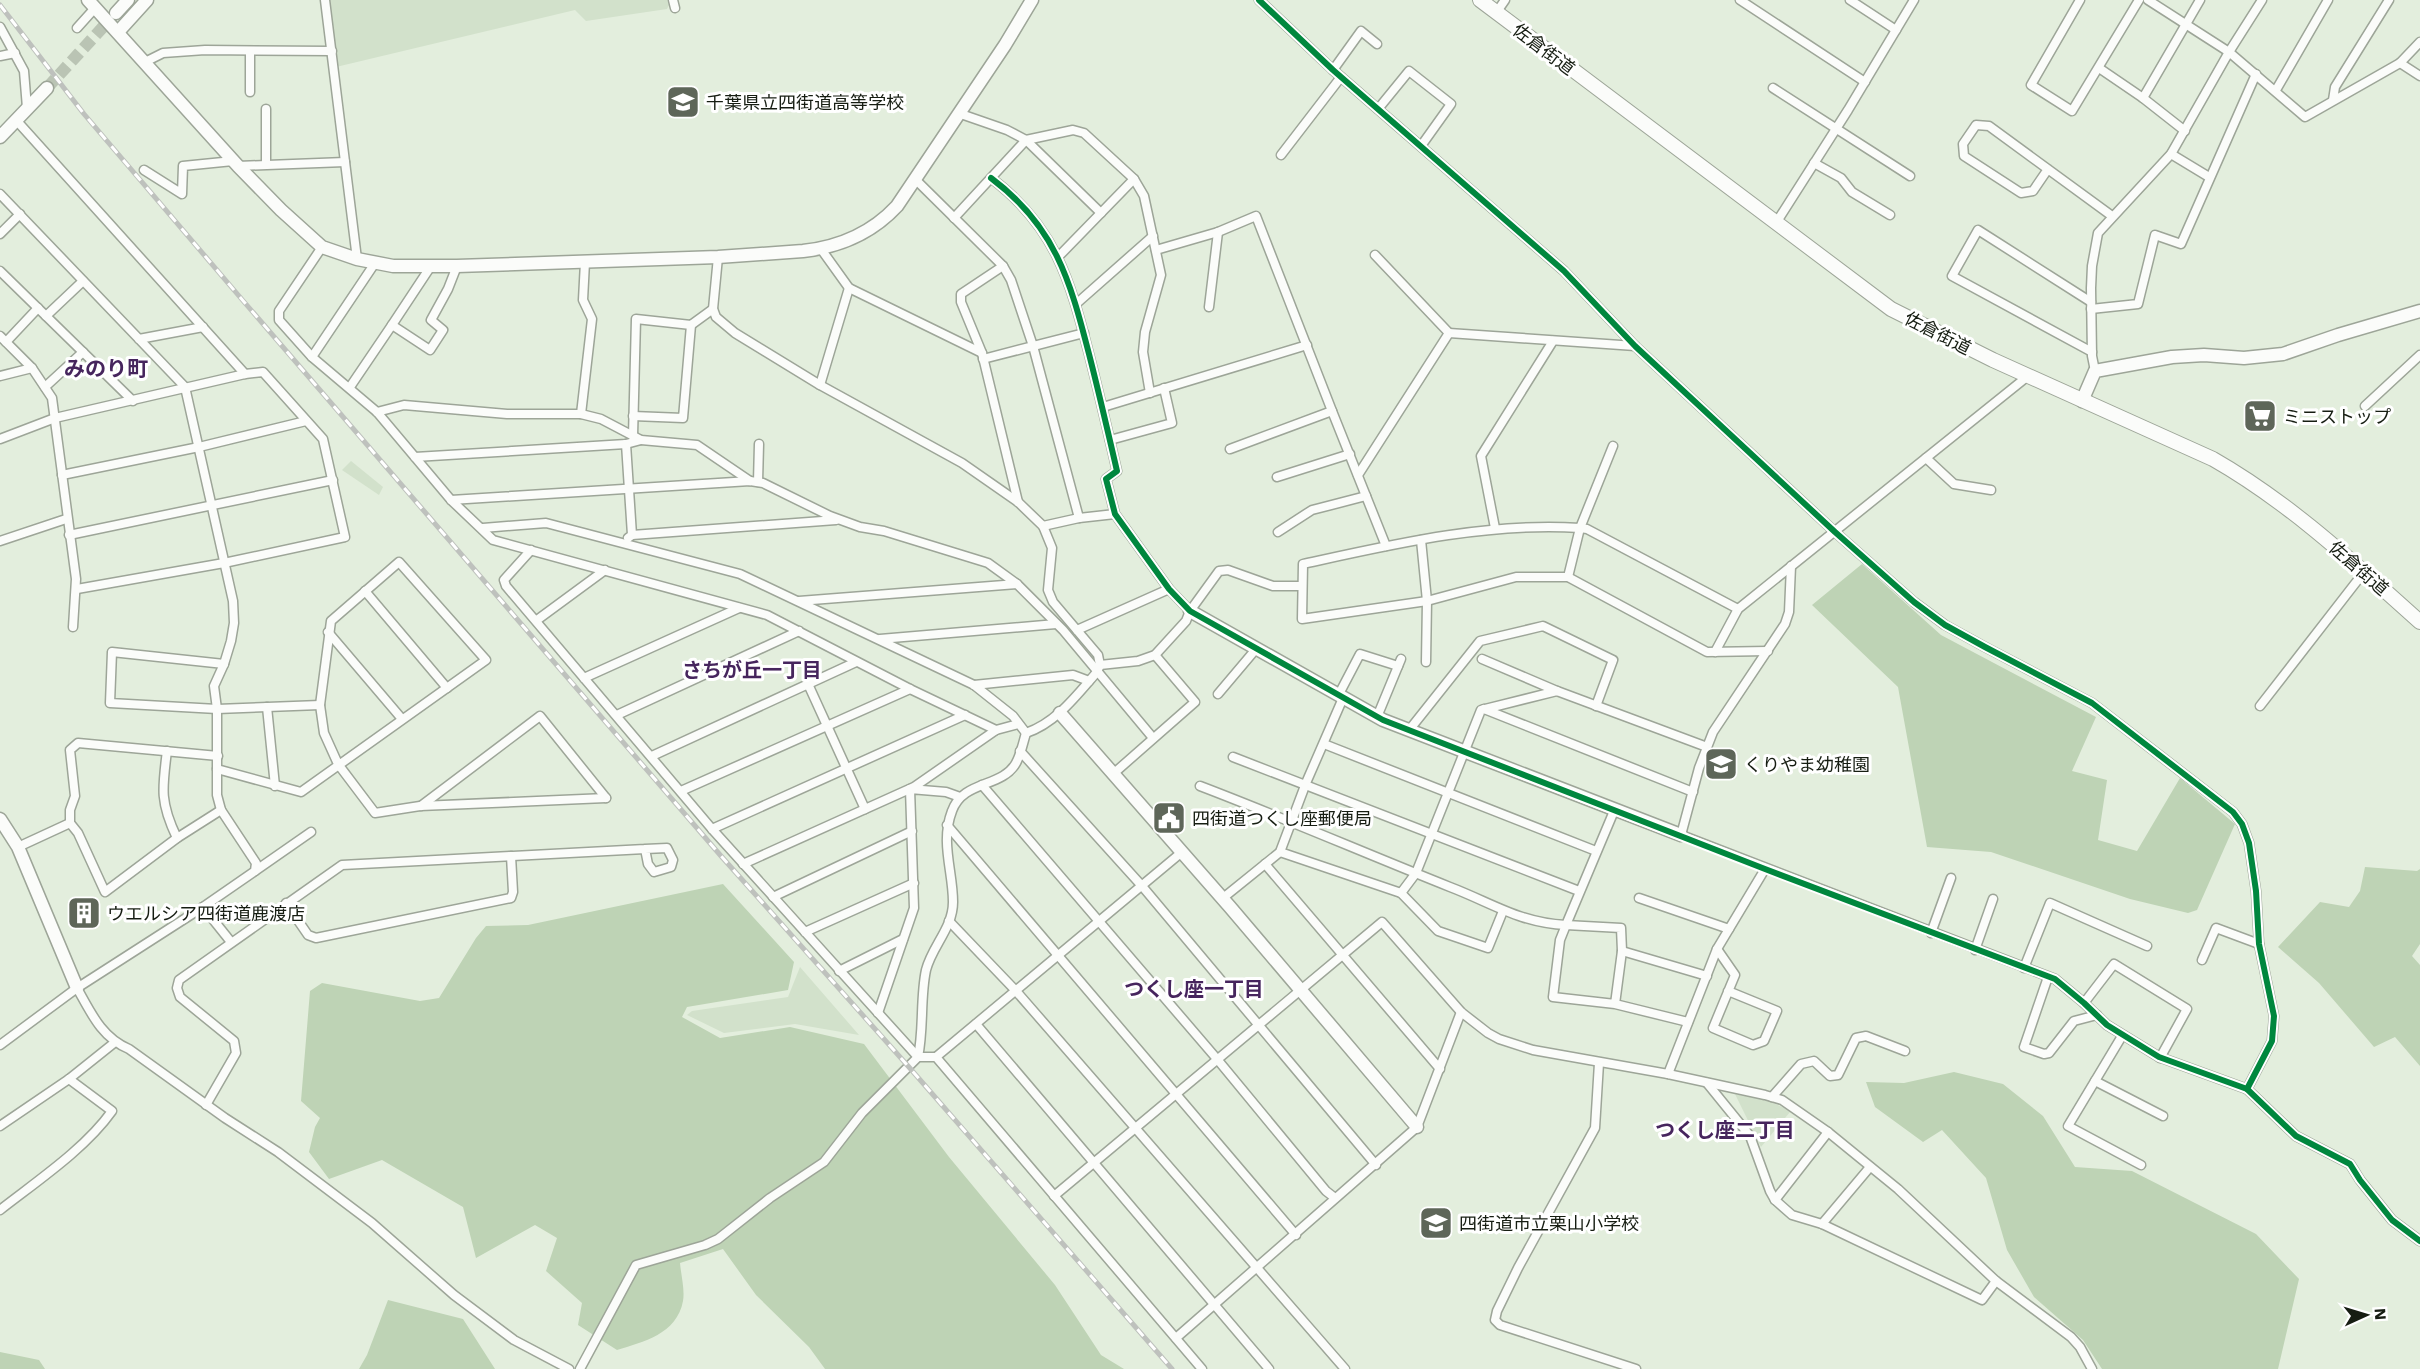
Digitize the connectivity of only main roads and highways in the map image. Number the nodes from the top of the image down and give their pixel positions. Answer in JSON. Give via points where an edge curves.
{"nodes":[{"id":1,"x":1480,"y":0,"type":"edge"},
{"id":2,"x":2420,"y":622,"type":"edge"}],
"edges":[{"from":1,"to":2,"type":"main road","name":"佐倉街道","via":[[1892,309],[2244,477],[2302,519]]}]}
